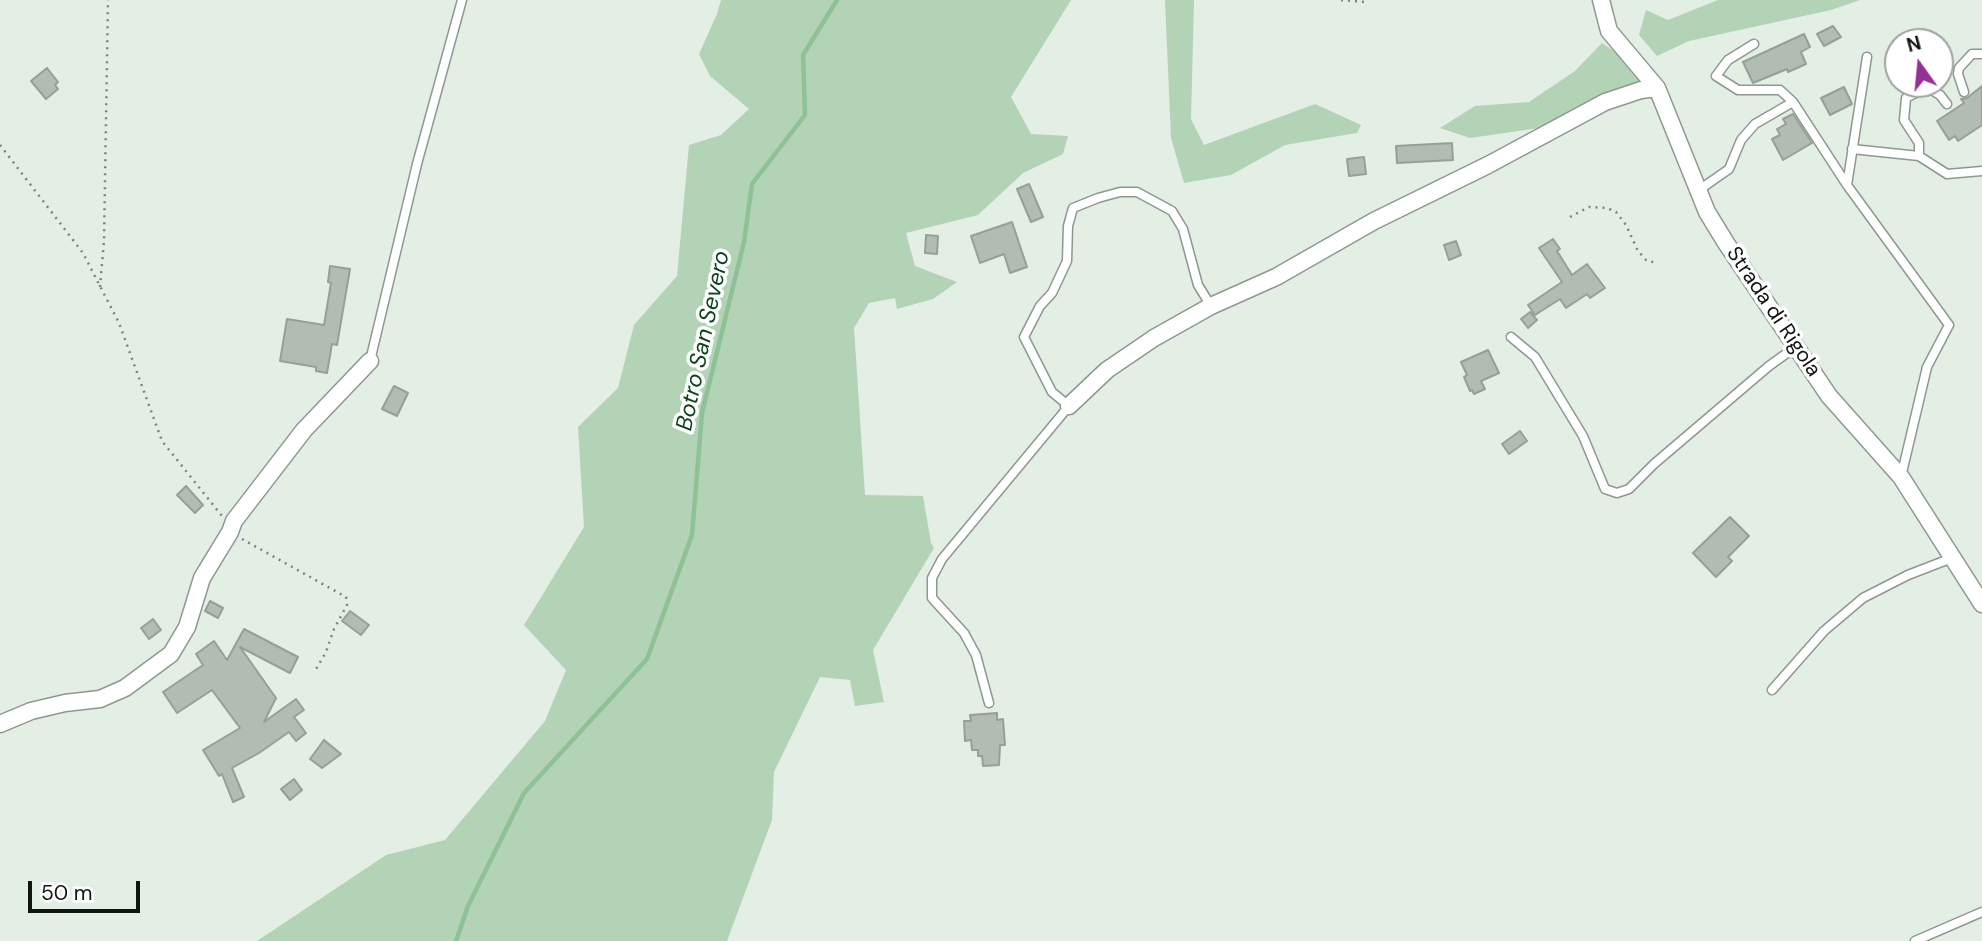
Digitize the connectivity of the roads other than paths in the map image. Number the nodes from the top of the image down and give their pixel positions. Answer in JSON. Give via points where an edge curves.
{"nodes":[{"id":1,"x":462,"y":0,"type":"edge"},
{"id":2,"x":1601,"y":0,"type":"edge"},
{"id":3,"x":1754,"y":44,"type":"dead end"},
{"id":4,"x":1982,"y":54,"type":"edge"},
{"id":5,"x":1867,"y":57,"type":"dead end"},
{"id":6,"x":1657,"y":88,"type":"junction"},
{"id":7,"x":1964,"y":92,"type":"dead end"},
{"id":8,"x":1793,"y":102,"type":"junction"},
{"id":9,"x":1947,"y":104,"type":"dead end"},
{"id":10,"x":1853,"y":149,"type":"junction"},
{"id":11,"x":1919,"y":156,"type":"junction"},
{"id":12,"x":1982,"y":170,"type":"edge"},
{"id":13,"x":1847,"y":185,"type":"junction"},
{"id":14,"x":1699,"y":190,"type":"junction"},
{"id":15,"x":1211,"y":306,"type":"junction"},
{"id":16,"x":1511,"y":337,"type":"dead end"},
{"id":17,"x":1800,"y":352,"type":"junction"},
{"id":18,"x":370,"y":360,"type":"joint"},
{"id":19,"x":1069,"y":406,"type":"junction"},
{"id":20,"x":1901,"y":477,"type":"junction"},
{"id":21,"x":1952,"y":558,"type":"junction"},
{"id":22,"x":1982,"y":604,"type":"edge"},
{"id":23,"x":1772,"y":690,"type":"dead end"},
{"id":24,"x":989,"y":703,"type":"dead end"},
{"id":25,"x":0,"y":724,"type":"edge"},
{"id":26,"x":1982,"y":912,"type":"edge"},
{"id":27,"x":1915,"y":941,"type":"edge"}],
"edges":[{"from":1,"to":18,"type":"lane"},
{"from":2,"to":6,"type":"street","name":"Strada di Rigola","via":[[1609,31]]},
{"from":3,"to":8,"type":"lane","via":[[1728,60],[1716,76],[1738,90],[1780,90]]},
{"from":4,"to":7,"type":"lane","via":[[1972,54],[1959,68]]},
{"from":5,"to":10,"type":"lane"},
{"from":6,"to":14,"type":"street","name":"Strada di Rigola"},
{"from":6,"to":15,"type":"street","via":[[1605,102],[1276,277]]},
{"from":8,"to":13,"type":"lane"},
{"from":8,"to":14,"type":"lane","via":[[1755,124],[1741,140],[1729,169]]},
{"from":9,"to":11,"type":"lane","via":[[1927,87],[1906,98],[1904,120],[1919,143]]},
{"from":10,"to":11,"type":"lane"},
{"from":10,"to":13,"type":"lane"},
{"from":11,"to":12,"type":"lane","via":[[1947,174]]},
{"from":13,"to":20,"type":"lane","via":[[1949,325],[1927,367]]},
{"from":14,"to":17,"type":"street","name":"Strada di Rigola","via":[[1726,243]]},
{"from":15,"to":19,"type":"street","via":[[1107,370]]},
{"from":15,"to":19,"type":"lane","via":[[1198,285],[1183,229],[1172,211],[1138,192],[1120,192],[1073,208],[1067,261],[1024,337],[1052,392]]},
{"from":16,"to":17,"type":"lane","via":[[1535,357],[1583,436],[1605,489],[1617,492],[1629,489],[1769,366],[1787,353]]},
{"from":17,"to":20,"type":"street","name":"Strada di Rigola","via":[[1829,396]]},
{"from":18,"to":25,"type":"street","via":[[304,430],[232,527],[202,578],[187,627],[171,654],[125,688],[100,699],[31,711]]},
{"from":19,"to":24,"type":"lane","via":[[942,559],[933,578],[932,598],[964,633],[976,654]]},
{"from":20,"to":21,"type":"street","name":"Strada di Rigola"},
{"from":21,"to":22,"type":"street","name":"Strada di Rigola"},
{"from":21,"to":23,"type":"lane","via":[[1863,598],[1824,631]]},
{"from":26,"to":27,"type":"lane"}]}
